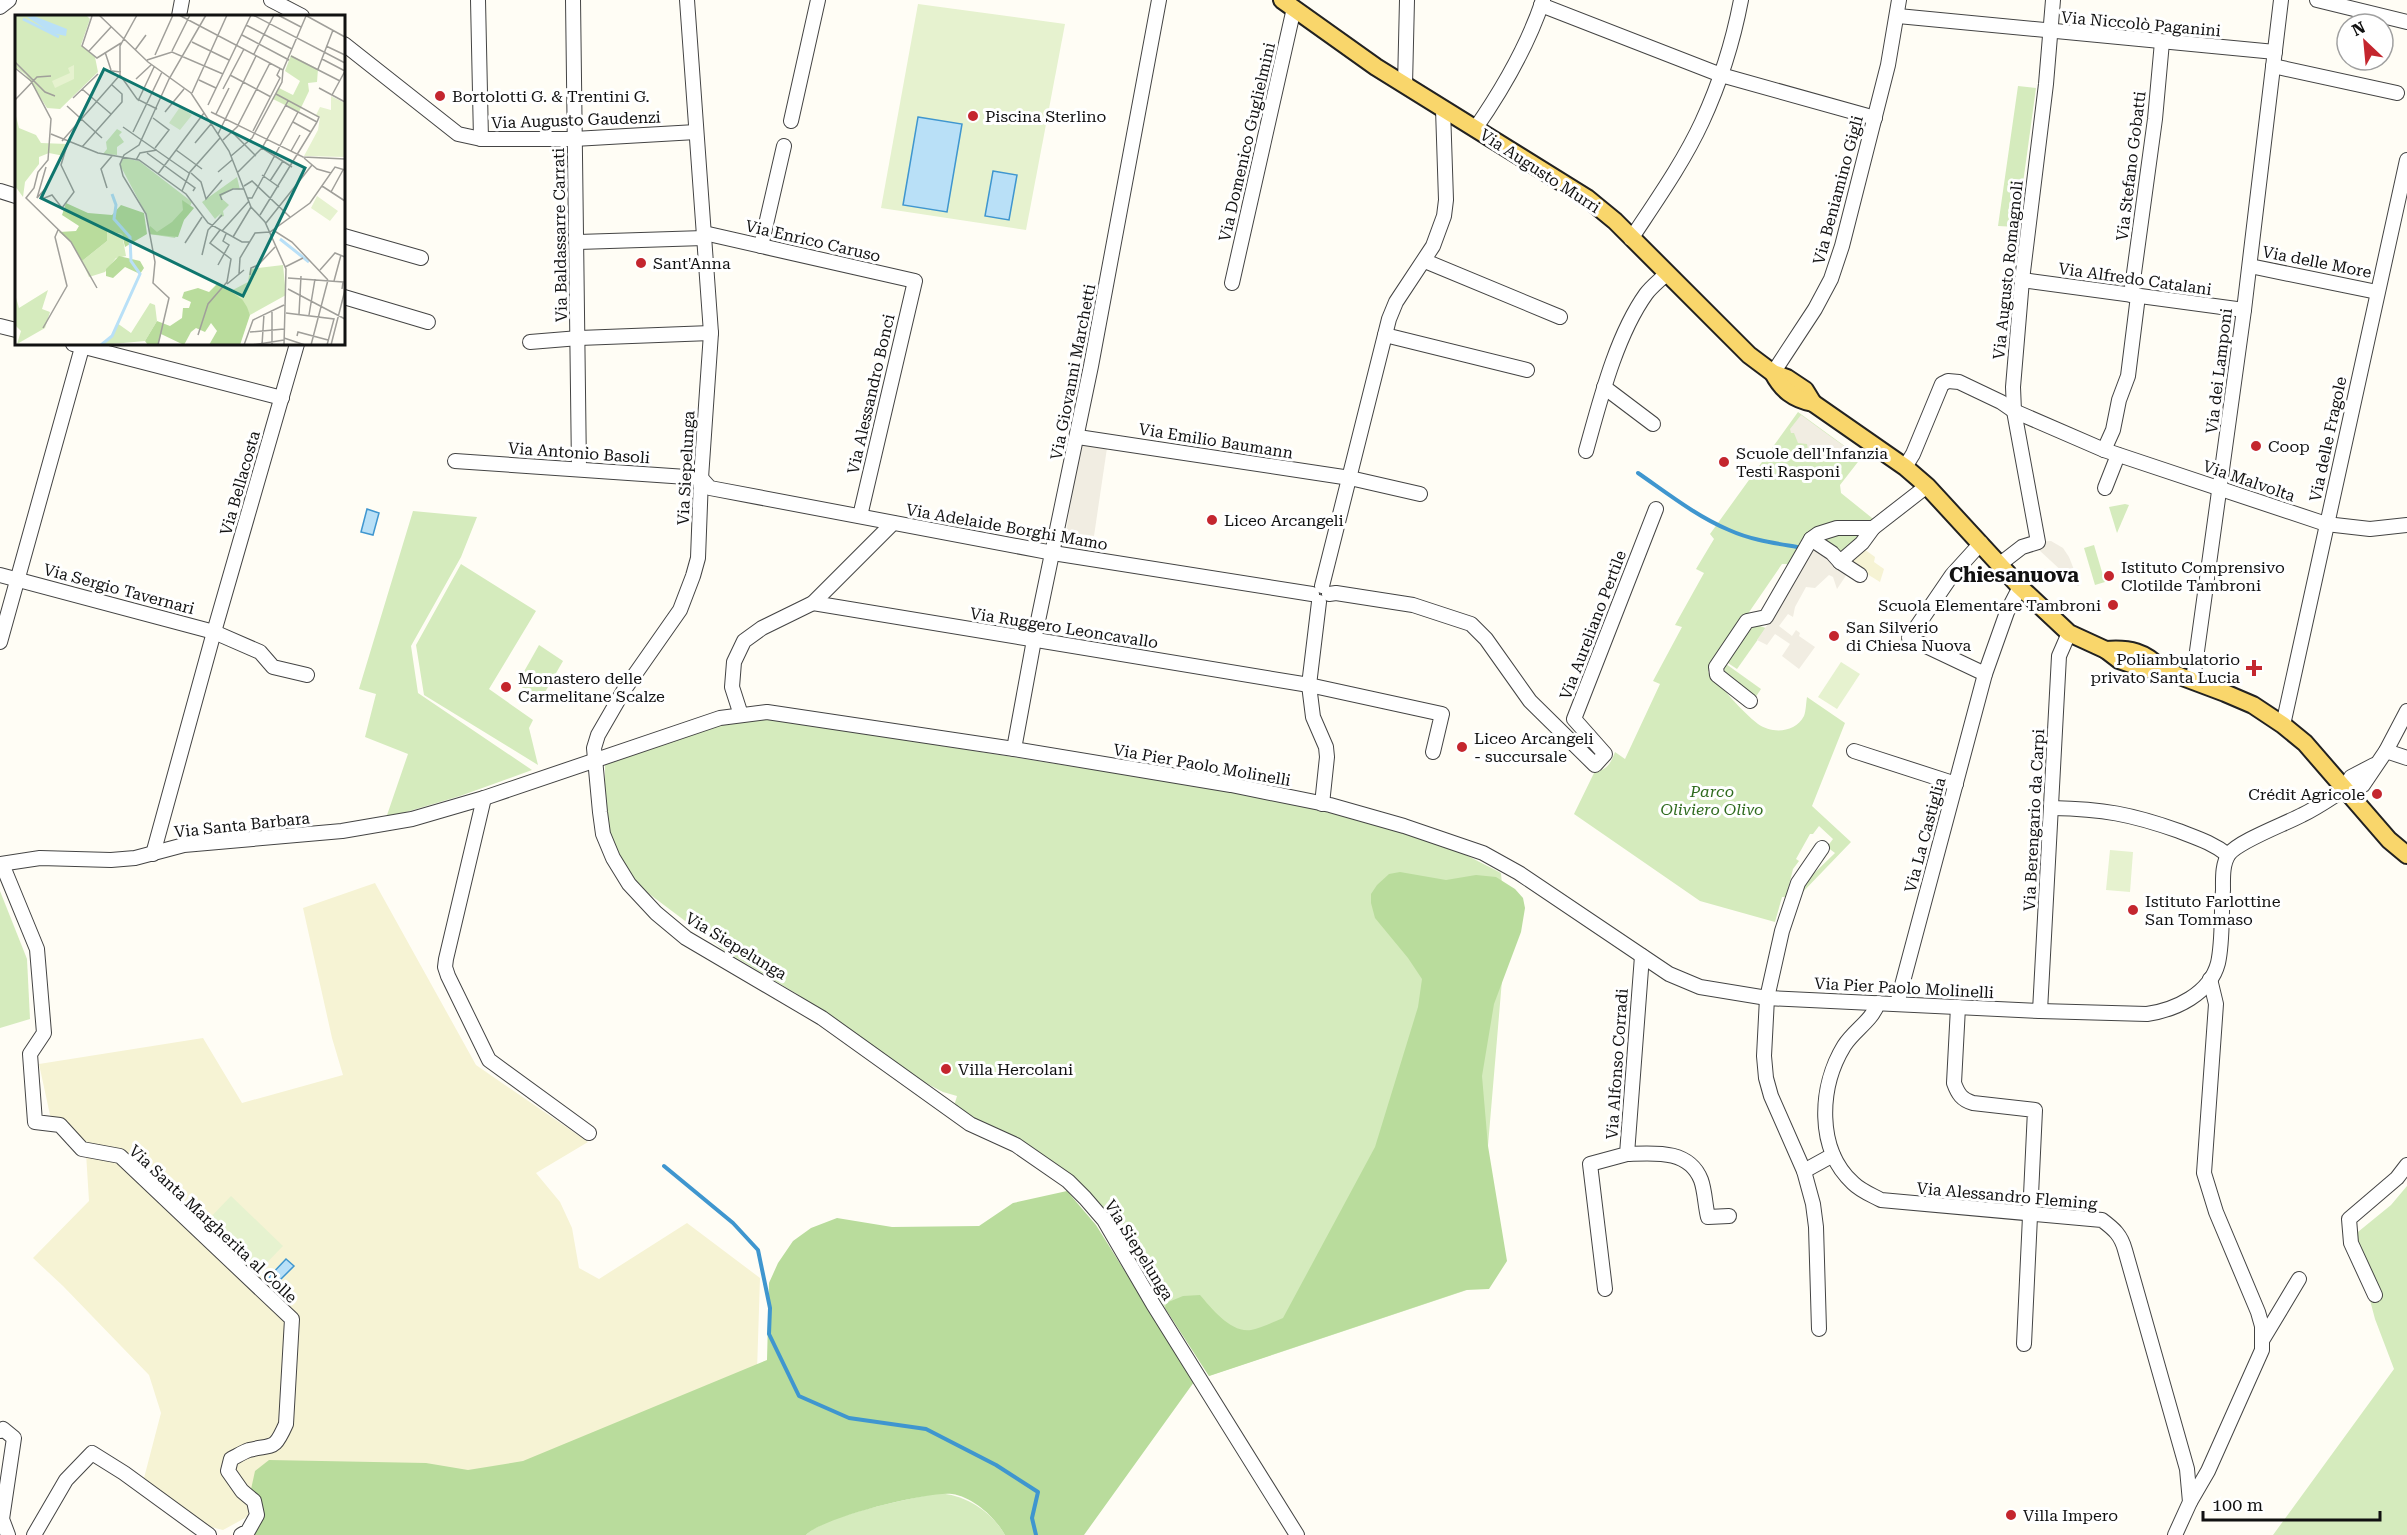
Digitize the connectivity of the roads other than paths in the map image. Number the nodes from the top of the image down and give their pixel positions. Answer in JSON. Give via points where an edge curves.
{"nodes":[{"id":1,"x":9,"y":0,"type":"edge"},
{"id":2,"x":182,"y":0,"type":"edge"},
{"id":3,"x":271,"y":0,"type":"edge"},
{"id":4,"x":478,"y":0,"type":"edge"},
{"id":5,"x":573,"y":0,"type":"edge"},
{"id":6,"x":687,"y":0,"type":"edge"},
{"id":7,"x":819,"y":0,"type":"edge"},
{"id":8,"x":1159,"y":0,"type":"edge"},
{"id":9,"x":1407,"y":0,"type":"edge"},
{"id":10,"x":1742,"y":0,"type":"edge"},
{"id":11,"x":1899,"y":0,"type":"edge"},
{"id":12,"x":2053,"y":0,"type":"edge"},
{"id":13,"x":2281,"y":0,"type":"edge"},
{"id":14,"x":2317,"y":0,"type":"edge"},
{"id":15,"x":1542,"y":2,"type":"edge"},
{"id":16,"x":1288,"y":4,"type":"edge"},
{"id":17,"x":0,"y":7,"type":"edge"},
{"id":18,"x":179,"y":15,"type":"edge"},
{"id":19,"x":300,"y":15,"type":"edge"},
{"id":20,"x":1898,"y":16,"type":"junction"},
{"id":21,"x":2407,"y":22,"type":"edge"},
{"id":22,"x":2051,"y":32,"type":"junction"},
{"id":23,"x":2162,"y":42,"type":"junction"},
{"id":24,"x":345,"y":45,"type":"edge"},
{"id":25,"x":2274,"y":59,"type":"junction"},
{"id":26,"x":1721,"y":75,"type":"junction"},
{"id":27,"x":1405,"y":85,"type":"junction"},
{"id":28,"x":2397,"y":93,"type":"dead end"},
{"id":29,"x":1443,"y":109,"type":"junction"},
{"id":30,"x":1875,"y":118,"type":"junction"},
{"id":31,"x":791,"y":121,"type":"dead end"},
{"id":32,"x":1475,"y":129,"type":"junction"},
{"id":33,"x":696,"y":132,"type":"junction"},
{"id":34,"x":481,"y":139,"type":"junction"},
{"id":35,"x":574,"y":139,"type":"junction"},
{"id":36,"x":784,"y":146,"type":"dead end"},
{"id":37,"x":2407,"y":160,"type":"edge"},
{"id":38,"x":0,"y":190,"type":"edge"},
{"id":39,"x":15,"y":196,"type":"edge"},
{"id":40,"x":345,"y":236,"type":"edge"},
{"id":41,"x":704,"y":236,"type":"junction"},
{"id":42,"x":1631,"y":239,"type":"junction"},
{"id":43,"x":578,"y":242,"type":"junction"},
{"id":44,"x":761,"y":246,"type":"junction"},
{"id":45,"x":421,"y":258,"type":"dead end"},
{"id":46,"x":1425,"y":261,"type":"junction"},
{"id":47,"x":2250,"y":266,"type":"junction"},
{"id":48,"x":1666,"y":274,"type":"junction"},
{"id":49,"x":2022,"y":280,"type":"junction"},
{"id":50,"x":915,"y":281,"type":"joint"},
{"id":51,"x":1232,"y":283,"type":"dead end"},
{"id":52,"x":2378,"y":292,"type":"junction"},
{"id":53,"x":2134,"y":296,"type":"junction"},
{"id":54,"x":345,"y":297,"type":"edge"},
{"id":55,"x":2244,"y":310,"type":"junction"},
{"id":56,"x":1560,"y":317,"type":"dead end"},
{"id":57,"x":428,"y":322,"type":"dead end"},
{"id":58,"x":0,"y":326,"type":"edge"},
{"id":59,"x":15,"y":330,"type":"edge"},
{"id":60,"x":711,"y":333,"type":"junction"},
{"id":61,"x":1385,"y":335,"type":"junction"},
{"id":62,"x":579,"y":338,"type":"junction"},
{"id":63,"x":530,"y":342,"type":"dead end"},
{"id":64,"x":79,"y":345,"type":"edge"},
{"id":65,"x":83,"y":345,"type":"edge"},
{"id":66,"x":297,"y":345,"type":"edge"},
{"id":67,"x":1527,"y":370,"type":"dead end"},
{"id":68,"x":1773,"y":373,"type":"junction"},
{"id":69,"x":1604,"y":387,"type":"junction"},
{"id":70,"x":282,"y":398,"type":"junction"},
{"id":71,"x":2014,"y":411,"type":"junction"},
{"id":72,"x":1653,"y":424,"type":"dead end"},
{"id":73,"x":1078,"y":437,"type":"junction"},
{"id":74,"x":1586,"y":450,"type":"dead end"},
{"id":75,"x":2104,"y":450,"type":"junction"},
{"id":76,"x":2118,"y":455,"type":"junction"},
{"id":77,"x":455,"y":461,"type":"dead end"},
{"id":78,"x":1905,"y":467,"type":"junction"},
{"id":79,"x":579,"y":469,"type":"junction"},
{"id":80,"x":700,"y":478,"type":"junction"},
{"id":81,"x":1350,"y":478,"type":"junction"},
{"id":82,"x":1927,"y":486,"type":"junction"},
{"id":83,"x":2105,"y":488,"type":"dead end"},
{"id":84,"x":2221,"y":488,"type":"junction"},
{"id":85,"x":1420,"y":494,"type":"dead end"},
{"id":86,"x":1656,"y":509,"type":"dead end"},
{"id":87,"x":860,"y":516,"type":"junction"},
{"id":88,"x":893,"y":523,"type":"junction"},
{"id":89,"x":2326,"y":524,"type":"junction"},
{"id":90,"x":2407,"y":525,"type":"edge"},
{"id":91,"x":1873,"y":528,"type":"junction"},
{"id":92,"x":1811,"y":539,"type":"junction"},
{"id":93,"x":1981,"y":543,"type":"junction"},
{"id":94,"x":1053,"y":553,"type":"junction"},
{"id":95,"x":1840,"y":562,"type":"junction"},
{"id":96,"x":2000,"y":564,"type":"junction"},
{"id":97,"x":0,"y":574,"type":"edge"},
{"id":98,"x":1860,"y":575,"type":"dead end"},
{"id":99,"x":16,"y":579,"type":"junction"},
{"id":100,"x":2020,"y":587,"type":"junction"},
{"id":101,"x":1320,"y":594,"type":"junction"},
{"id":102,"x":813,"y":603,"type":"junction"},
{"id":103,"x":214,"y":632,"type":"junction"},
{"id":104,"x":2069,"y":633,"type":"junction"},
{"id":105,"x":1034,"y":640,"type":"junction"},
{"id":106,"x":0,"y":642,"type":"edge"},
{"id":107,"x":1984,"y":674,"type":"junction"},
{"id":108,"x":308,"y":675,"type":"dead end"},
{"id":109,"x":2193,"y":680,"type":"junction"},
{"id":110,"x":1309,"y":685,"type":"junction"},
{"id":111,"x":1750,"y":701,"type":"dead end"},
{"id":112,"x":2407,"y":711,"type":"edge"},
{"id":113,"x":741,"y":715,"type":"junction"},
{"id":114,"x":2283,"y":725,"type":"junction"},
{"id":115,"x":1014,"y":749,"type":"junction"},
{"id":116,"x":1854,"y":751,"type":"dead end"},
{"id":117,"x":2386,"y":751,"type":"junction"},
{"id":118,"x":1433,"y":752,"type":"dead end"},
{"id":119,"x":2407,"y":758,"type":"edge"},
{"id":120,"x":594,"y":761,"type":"junction"},
{"id":121,"x":1956,"y":784,"type":"junction"},
{"id":122,"x":2345,"y":789,"type":"junction"},
{"id":123,"x":484,"y":798,"type":"junction"},
{"id":124,"x":1322,"y":804,"type":"junction"},
{"id":125,"x":2052,"y":808,"type":"junction"},
{"id":126,"x":1822,"y":848,"type":"dead end"},
{"id":127,"x":153,"y":854,"type":"junction"},
{"id":128,"x":2228,"y":855,"type":"junction"},
{"id":129,"x":2407,"y":855,"type":"edge"},
{"id":130,"x":1,"y":864,"type":"edge"},
{"id":131,"x":1642,"y":956,"type":"junction"},
{"id":132,"x":2210,"y":980,"type":"junction"},
{"id":133,"x":1767,"y":998,"type":"junction"},
{"id":134,"x":1878,"y":1003,"type":"junction"},
{"id":135,"x":1897,"y":1004,"type":"junction"},
{"id":136,"x":1958,"y":1007,"type":"junction"},
{"id":137,"x":2040,"y":1011,"type":"junction"},
{"id":138,"x":589,"y":1133,"type":"dead end"},
{"id":139,"x":1627,"y":1154,"type":"junction"},
{"id":140,"x":1833,"y":1155,"type":"junction"},
{"id":141,"x":2407,"y":1165,"type":"edge"},
{"id":142,"x":1804,"y":1171,"type":"junction"},
{"id":143,"x":2031,"y":1213,"type":"junction"},
{"id":144,"x":1729,"y":1216,"type":"dead end"},
{"id":145,"x":2299,"y":1279,"type":"dead end"},
{"id":146,"x":1605,"y":1288,"type":"dead end"},
{"id":147,"x":2375,"y":1295,"type":"dead end"},
{"id":148,"x":1819,"y":1329,"type":"dead end"},
{"id":149,"x":2263,"y":1339,"type":"junction"},
{"id":150,"x":2024,"y":1344,"type":"dead end"},
{"id":151,"x":0,"y":1431,"type":"edge"},
{"id":152,"x":2190,"y":1502,"type":"junction"},
{"id":153,"x":8,"y":1535,"type":"edge"},
{"id":154,"x":34,"y":1535,"type":"edge"},
{"id":155,"x":209,"y":1535,"type":"edge"},
{"id":156,"x":241,"y":1535,"type":"edge"},
{"id":157,"x":1297,"y":1535,"type":"edge"},
{"id":158,"x":2175,"y":1535,"type":"edge"}],
"edges":[{"from":1,"to":17,"type":"street"},
{"from":2,"to":18,"type":"street"},
{"from":3,"to":19,"type":"street"},
{"from":4,"to":34,"type":"street"},
{"from":5,"to":35,"type":"street","name":"Via Baldassarre Carrati"},
{"from":6,"to":33,"type":"street","name":"Via Siepelunga"},
{"from":7,"to":31,"type":"street"},
{"from":8,"to":73,"type":"street","name":"Via Giovanni Marchetti"},
{"from":9,"to":27,"type":"street"},
{"from":10,"to":26,"type":"street"},
{"from":11,"to":20,"type":"street","name":"Via Beniamino Gigli"},
{"from":12,"to":22,"type":"street","name":"Via Augusto Romagnoli"},
{"from":13,"to":25,"type":"street","name":"Via dei Lamponi"},
{"from":14,"to":21,"type":"street"},
{"from":15,"to":26,"type":"street"},
{"from":15,"to":32,"type":"street","via":[[1512,68]]},
{"from":16,"to":27,"type":"main road","name":"Via Augusto Murri"},
{"from":16,"to":51,"type":"street","name":"Via Domenico Guglielmini"},
{"from":20,"to":22,"type":"street","name":"Via Niccolò Paganini"},
{"from":20,"to":30,"type":"street","name":"Via Beniamino Gigli"},
{"from":22,"to":23,"type":"street","name":"Via Niccolò Paganini"},
{"from":22,"to":49,"type":"street","name":"Via Augusto Romagnoli"},
{"from":23,"to":25,"type":"street","name":"Via Niccolò Paganini"},
{"from":23,"to":53,"type":"street","name":"Via Stefano Gobatti"},
{"from":24,"to":34,"type":"street","name":"Via Augusto Gaudenzi","via":[[458,134]]},
{"from":25,"to":28,"type":"street"},
{"from":25,"to":47,"type":"street","name":"Via dei Lamponi"},
{"from":26,"to":30,"type":"street"},
{"from":26,"to":42,"type":"street","via":[[1689,147]]},
{"from":27,"to":29,"type":"main road","name":"Via Augusto Murri"},
{"from":29,"to":32,"type":"main road","name":"Via Augusto Murri"},
{"from":29,"to":46,"type":"street","via":[[1446,208]]},
{"from":30,"to":68,"type":"street","name":"Via Beniamino Gigli","via":[[1831,279]]},
{"from":32,"to":42,"type":"main road","name":"Via Augusto Murri","via":[[1587,198]]},
{"from":33,"to":35,"type":"street","name":"Via Augusto Gaudenzi"},
{"from":33,"to":41,"type":"street","name":"Via Siepelunga"},
{"from":34,"to":35,"type":"street","name":"Via Augusto Gaudenzi"},
{"from":35,"to":43,"type":"street","name":"Via Baldassarre Carrati"},
{"from":36,"to":44,"type":"street"},
{"from":37,"to":52,"type":"street","name":"Via delle Fragole"},
{"from":38,"to":39,"type":"street"},
{"from":40,"to":45,"type":"street"},
{"from":41,"to":43,"type":"street","name":"Via Enrico Caruso"},
{"from":41,"to":44,"type":"street","name":"Via Enrico Caruso"},
{"from":41,"to":60,"type":"street","name":"Via Siepelunga"},
{"from":42,"to":48,"type":"main road","name":"Via Augusto Murri"},
{"from":43,"to":62,"type":"street","name":"Via Baldassarre Carrati"},
{"from":44,"to":50,"type":"street","name":"Via Enrico Caruso"},
{"from":46,"to":56,"type":"street"},
{"from":46,"to":61,"type":"street","via":[[1396,302]]},
{"from":47,"to":52,"type":"street","name":"Via delle More"},
{"from":47,"to":55,"type":"street","name":"Via dei Lamponi"},
{"from":48,"to":68,"type":"main road","name":"Via Augusto Murri"},
{"from":48,"to":69,"type":"street","via":[[1647,293],[1628,326]]},
{"from":49,"to":53,"type":"street","name":"Via Alfredo Catalani"},
{"from":49,"to":71,"type":"street","name":"Via Augusto Romagnoli"},
{"from":50,"to":87,"type":"street","name":"Via Alessandro Bonci"},
{"from":52,"to":89,"type":"street","name":"Via delle Fragole"},
{"from":53,"to":55,"type":"street","name":"Via Alfredo Catalani"},
{"from":53,"to":75,"type":"street","name":"Via Stefano Gobatti","via":[[2128,376]]},
{"from":54,"to":57,"type":"street"},
{"from":55,"to":84,"type":"street","name":"Via dei Lamponi"},
{"from":58,"to":59,"type":"street"},
{"from":60,"to":62,"type":"street"},
{"from":60,"to":80,"type":"street","name":"Via Siepelunga"},
{"from":61,"to":67,"type":"street"},
{"from":61,"to":81,"type":"street"},
{"from":62,"to":63,"type":"street"},
{"from":62,"to":79,"type":"street","name":"Via Baldassarre Carrati"},
{"from":64,"to":99,"type":"street"},
{"from":65,"to":70,"type":"street"},
{"from":66,"to":70,"type":"street","name":"Via Bellacosta"},
{"from":68,"to":78,"type":"main road","name":"Via Augusto Murri","via":[[1780,387],[1798,400],[1812,403]]},
{"from":69,"to":72,"type":"street"},
{"from":69,"to":74,"type":"street"},
{"from":70,"to":103,"type":"street","name":"Via Bellacosta"},
{"from":71,"to":75,"type":"street","name":"Via Malvolta"},
{"from":71,"to":78,"type":"street","name":"Via Malvolta","via":[[1959,382],[1942,384]]},
{"from":71,"to":96,"type":"street","name":"Via Augusto Romagnoli","via":[[2037,542],[2022,547]]},
{"from":73,"to":81,"type":"street","name":"Via Emilio Baumann"},
{"from":73,"to":94,"type":"street","name":"Via Giovanni Marchetti"},
{"from":75,"to":76,"type":"street","name":"Via Malvolta"},
{"from":76,"to":83,"type":"street"},
{"from":76,"to":84,"type":"street","name":"Via Malvolta"},
{"from":77,"to":79,"type":"street","name":"Via Antonio Basoli"},
{"from":78,"to":82,"type":"main road","name":"Via Augusto Murri"},
{"from":79,"to":80,"type":"street","name":"Via Antonio Basoli"},
{"from":80,"to":87,"type":"street","name":"Via Adelaide Borghi Mamo","via":[[710,488]]},
{"from":80,"to":120,"type":"street","name":"Via Siepelunga","via":[[698,558],[693,576],[674,620],[624,690],[598,735]]},
{"from":81,"to":85,"type":"street","name":"Via Emilio Baumann"},
{"from":81,"to":101,"type":"street"},
{"from":82,"to":91,"type":"street"},
{"from":82,"to":93,"type":"main road","name":"Via Augusto Murri"},
{"from":84,"to":89,"type":"street","name":"Via Malvolta"},
{"from":84,"to":109,"type":"street","name":"Via dei Lamponi"},
{"from":86,"to":101,"type":"street","name":"Via Aureliano Pertile","via":[[1574,719],[1605,754],[1595,765],[1530,701],[1486,639],[1470,624],[1413,605]]},
{"from":87,"to":88,"type":"street","name":"Via Adelaide Borghi Mamo"},
{"from":88,"to":94,"type":"street","name":"Via Adelaide Borghi Mamo"},
{"from":88,"to":102,"type":"street"},
{"from":89,"to":90,"type":"street","name":"Via Malvolta","via":[[2370,529]]},
{"from":89,"to":114,"type":"street","name":"Via delle Fragole"},
{"from":91,"to":92,"type":"street","via":[[1837,528]]},
{"from":91,"to":95,"type":"street"},
{"from":92,"to":95,"type":"street"},
{"from":92,"to":111,"type":"street","via":[[1766,617],[1747,621],[1716,667],[1717,675]]},
{"from":93,"to":96,"type":"main road","name":"Via Augusto Murri"},
{"from":93,"to":107,"type":"street","via":[[1952,575],[1909,638]]},
{"from":94,"to":101,"type":"street","name":"Via Adelaide Borghi Mamo"},
{"from":94,"to":105,"type":"street","name":"Via Giovanni Marchetti"},
{"from":95,"to":98,"type":"street"},
{"from":96,"to":100,"type":"main road","name":"Via Augusto Murri"},
{"from":97,"to":99,"type":"street","name":"Via Sergio Tavernari"},
{"from":99,"to":103,"type":"street","name":"Via Sergio Tavernari"},
{"from":99,"to":106,"type":"street"},
{"from":100,"to":104,"type":"main road","name":"Via Augusto Murri"},
{"from":100,"to":107,"type":"street","name":"Via La Castiglia"},
{"from":101,"to":110,"type":"street"},
{"from":102,"to":105,"type":"street","name":"Via Ruggero Leoncavallo"},
{"from":102,"to":113,"type":"street","via":[[762,627],[744,641],[734,662],[732,687]]},
{"from":103,"to":108,"type":"street","via":[[260,652],[273,667]]},
{"from":103,"to":127,"type":"street","name":"Via Bellacosta"},
{"from":104,"to":109,"type":"main road","name":"Via Augusto Murri","via":[[2119,660]]},
{"from":104,"to":125,"type":"street","name":"Via Berengario da Carpi","via":[[2059,656]]},
{"from":105,"to":110,"type":"street","name":"Via Ruggero Leoncavallo"},
{"from":105,"to":115,"type":"street","name":"Via Giovanni Marchetti"},
{"from":107,"to":121,"type":"street","name":"Via La Castiglia"},
{"from":109,"to":114,"type":"main road","name":"Via Augusto Murri","via":[[2253,705]]},
{"from":110,"to":118,"type":"street","name":"Via Ruggero Leoncavallo","via":[[1442,714]]},
{"from":110,"to":124,"type":"street","via":[[1313,717],[1328,757]]},
{"from":112,"to":117,"type":"street"},
{"from":113,"to":115,"type":"street","name":"Via Pier Paolo Molinelli","via":[[795,715]]},
{"from":113,"to":120,"type":"street","name":"Via Pier Paolo Molinelli","via":[[676,731]]},
{"from":114,"to":122,"type":"main road","name":"Via Augusto Murri","via":[[2305,743]]},
{"from":115,"to":124,"type":"street","name":"Via Pier Paolo Molinelli"},
{"from":116,"to":121,"type":"street"},
{"from":117,"to":119,"type":"street"},
{"from":117,"to":122,"type":"street","via":[[2363,785]]},
{"from":120,"to":123,"type":"street","name":"Via Santa Barbara"},
{"from":120,"to":157,"type":"street","name":"Via Siepelunga","via":[[603,834],[629,884],[656,914],[686,938],[822,1018],[970,1124],[1016,1145],[1068,1181],[1085,1198],[1104,1220]]},
{"from":121,"to":135,"type":"street","name":"Via La Castiglia"},
{"from":122,"to":128,"type":"street","via":[[2302,816],[2238,845]]},
{"from":122,"to":129,"type":"main road","name":"Via Augusto Murri"},
{"from":123,"to":127,"type":"street","name":"Via Santa Barbara","via":[[446,811],[379,825],[184,845]]},
{"from":123,"to":138,"type":"street","via":[[445,967],[489,1060]]},
{"from":124,"to":131,"type":"street","name":"Via Pier Paolo Molinelli","via":[[1483,853]]},
{"from":125,"to":128,"type":"street","via":[[2120,813],[2204,840]]},
{"from":125,"to":137,"type":"street","name":"Via Berengario da Carpi"},
{"from":126,"to":133,"type":"street","via":[[1798,883]]},
{"from":127,"to":130,"type":"street","name":"Via Santa Barbara","via":[[111,860],[40,858]]},
{"from":128,"to":132,"type":"street","via":[[2217,964]]},
{"from":130,"to":156,"type":"street","name":"Via Santa Margherita al Colle","via":[[37,949],[44,1033],[30,1054],[35,1122],[60,1125],[82,1149],[120,1156],[291,1319],[286,1424],[271,1447],[231,1459],[228,1471],[254,1501],[257,1515]]},
{"from":131,"to":133,"type":"street","name":"Via Pier Paolo Molinelli","via":[[1669,974],[1700,987]]},
{"from":131,"to":139,"type":"street","name":"Via Alfonso Corradi"},
{"from":132,"to":137,"type":"street","name":"Via Pier Paolo Molinelli","via":[[2195,995],[2163,1012]]},
{"from":132,"to":149,"type":"street","via":[[2216,1004],[2204,1173],[2258,1312]]},
{"from":133,"to":134,"type":"street","name":"Via Pier Paolo Molinelli"},
{"from":133,"to":142,"type":"street","via":[[1766,1078]]},
{"from":134,"to":135,"type":"street","name":"Via Pier Paolo Molinelli"},
{"from":134,"to":140,"type":"street","name":"Via Alessandro Fleming","via":[[1874,1014],[1845,1044],[1828,1080],[1826,1130]]},
{"from":135,"to":136,"type":"street","name":"Via Pier Paolo Molinelli"},
{"from":136,"to":137,"type":"street","name":"Via Pier Paolo Molinelli"},
{"from":136,"to":143,"type":"street","via":[[1954,1083],[1957,1092],[1973,1103],[2035,1110]]},
{"from":139,"to":144,"type":"street","via":[[1666,1153],[1688,1162],[1701,1179],[1708,1217]]},
{"from":139,"to":146,"type":"street","name":"Via Alfonso Corradi","via":[[1590,1164]]},
{"from":140,"to":142,"type":"street"},
{"from":140,"to":143,"type":"street","name":"Via Alessandro Fleming","via":[[1853,1183],[1881,1200]]},
{"from":141,"to":147,"type":"street","via":[[2349,1219],[2351,1243]]},
{"from":142,"to":148,"type":"street","via":[[1816,1227]]},
{"from":143,"to":150,"type":"street"},
{"from":143,"to":152,"type":"street","name":"Via Alessandro Fleming","via":[[2102,1220],[2121,1237],[2187,1469]]},
{"from":145,"to":149,"type":"street"},
{"from":149,"to":152,"type":"street","via":[[2262,1350],[2213,1460]]},
{"from":151,"to":153,"type":"street","via":[[3,1429],[14,1438],[2,1519]]},
{"from":152,"to":158,"type":"street","name":"Via Alessandro Fleming"},
{"from":154,"to":155,"type":"street","via":[[66,1480],[92,1453]]}]}
